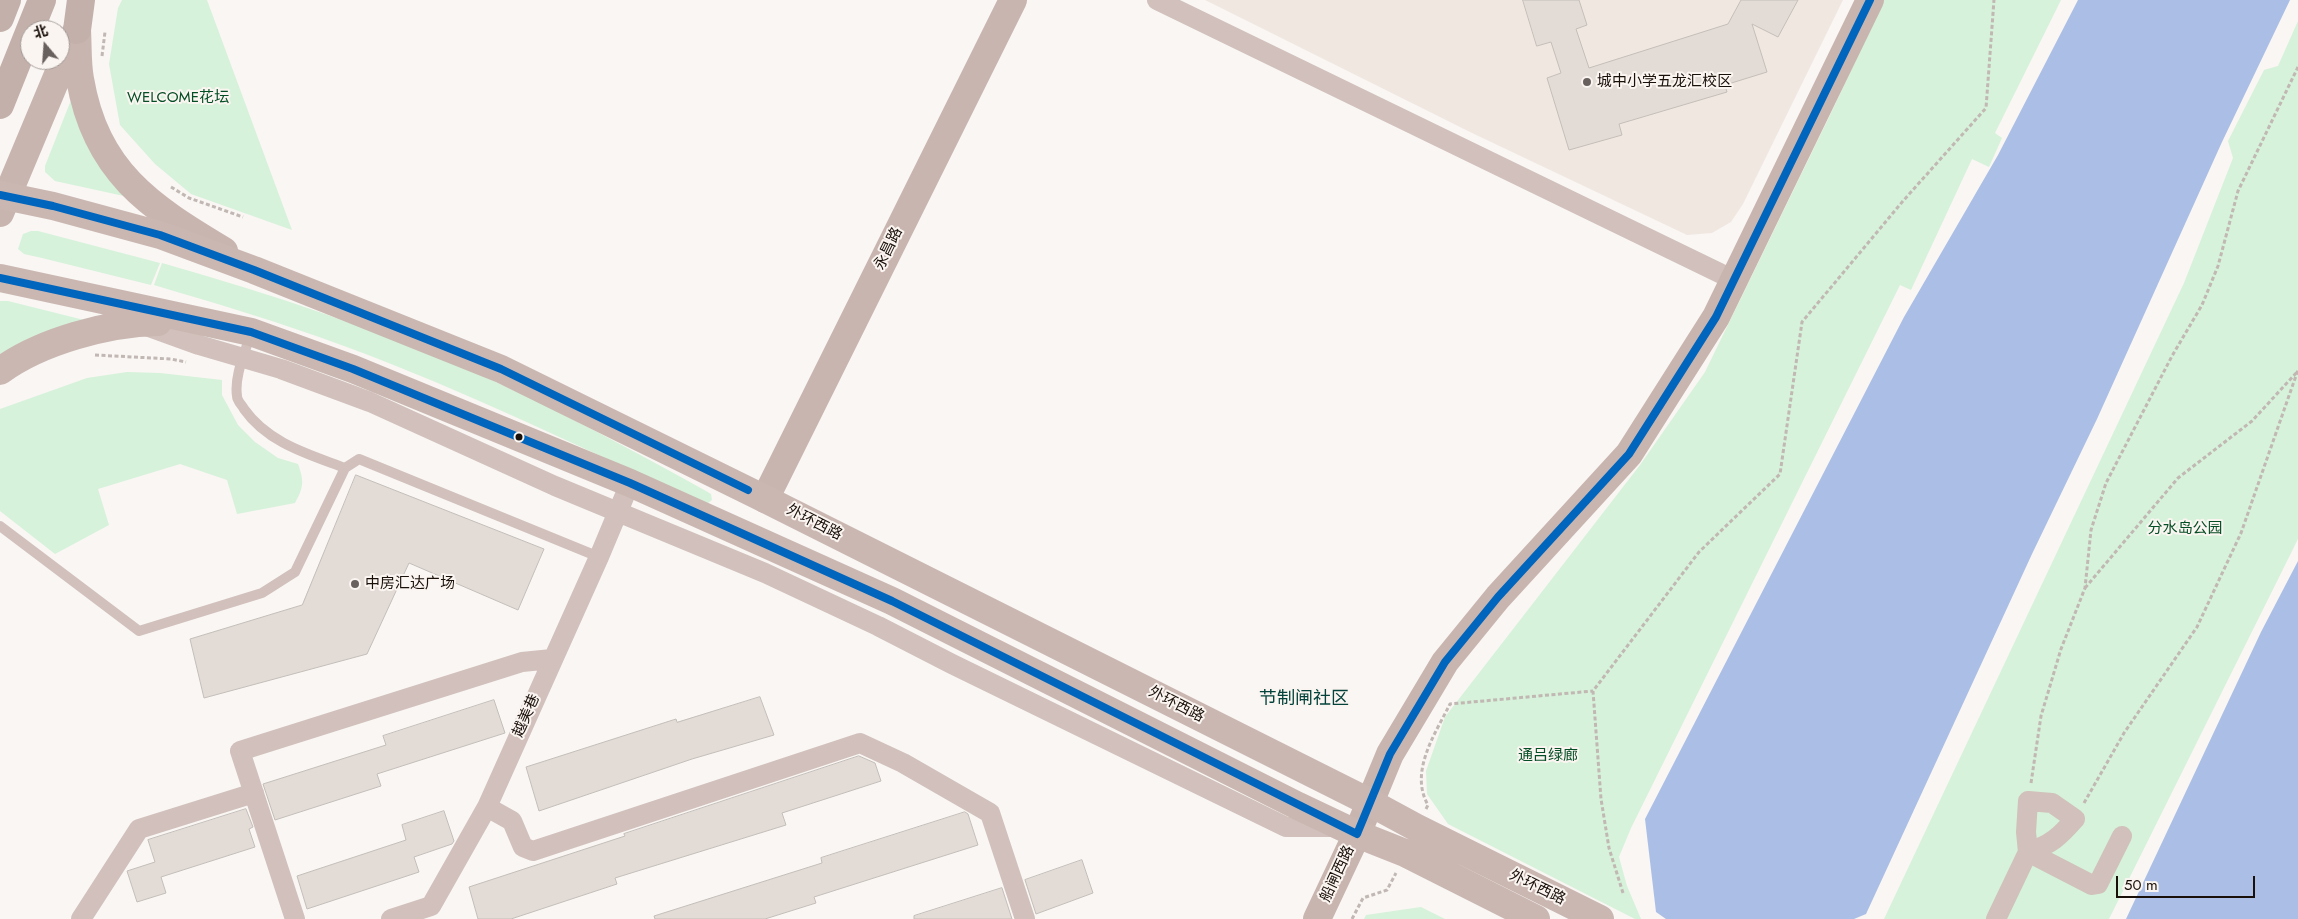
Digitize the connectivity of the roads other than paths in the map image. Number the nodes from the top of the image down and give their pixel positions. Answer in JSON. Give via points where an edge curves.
{"nodes":[{"id":1,"x":7,"y":0,"type":"edge"},
{"id":2,"x":42,"y":0,"type":"edge"},
{"id":3,"x":81,"y":0,"type":"edge"},
{"id":4,"x":94,"y":0,"type":"edge"},
{"id":5,"x":1013,"y":0,"type":"edge"},
{"id":6,"x":1156,"y":0,"type":"edge"},
{"id":7,"x":1870,"y":0,"type":"edge"},
{"id":8,"x":0,"y":18,"type":"edge"},
{"id":9,"x":34,"y":20,"type":"edge"},
{"id":10,"x":77,"y":30,"type":"junction"},
{"id":11,"x":20,"y":55,"type":"edge"},
{"id":12,"x":0,"y":105,"type":"edge"},
{"id":13,"x":2,"y":201,"type":"edge"},
{"id":14,"x":254,"y":270,"type":"junction"},
{"id":15,"x":0,"y":278,"type":"edge"},
{"id":16,"x":1734,"y":280,"type":"junction"},
{"id":17,"x":96,"y":299,"type":"junction"},
{"id":18,"x":192,"y":321,"type":"junction"},
{"id":19,"x":136,"y":322,"type":"junction"},
{"id":20,"x":251,"y":332,"type":"junction"},
{"id":21,"x":0,"y":371,"type":"edge"},
{"id":22,"x":345,"y":468,"type":"junction"},
{"id":23,"x":630,"y":484,"type":"junction"},
{"id":24,"x":765,"y":499,"type":"junction"},
{"id":25,"x":618,"y":512,"type":"junction"},
{"id":26,"x":0,"y":526,"type":"edge"},
{"id":27,"x":599,"y":557,"type":"junction"},
{"id":28,"x":552,"y":658,"type":"junction"},
{"id":29,"x":254,"y":793,"type":"junction"},
{"id":30,"x":1369,"y":802,"type":"junction"},
{"id":31,"x":487,"y":807,"type":"junction"},
{"id":32,"x":1350,"y":831,"type":"junction"},
{"id":33,"x":2122,"y":836,"type":"dead end"},
{"id":34,"x":2028,"y":852,"type":"junction"},
{"id":35,"x":434,"y":912,"type":"edge"},
{"id":36,"x":81,"y":919,"type":"edge"},
{"id":37,"x":294,"y":919,"type":"edge"},
{"id":38,"x":391,"y":919,"type":"edge"},
{"id":39,"x":1025,"y":919,"type":"edge"},
{"id":40,"x":1317,"y":919,"type":"edge"},
{"id":41,"x":1536,"y":919,"type":"edge"},
{"id":42,"x":1600,"y":919,"type":"edge"},
{"id":43,"x":1996,"y":919,"type":"edge"}],
"edges":[{"from":1,"to":8,"type":"highway"},
{"from":2,"to":9,"type":"highway"},
{"from":3,"to":10,"type":"highway"},
{"from":4,"to":10,"type":"street"},
{"from":5,"to":24,"type":"street","name":"永昌路"},
{"from":6,"to":16,"type":"street"},
{"from":7,"to":16,"type":"street","name":"船闸西路"},
{"from":10,"to":13,"type":"street"},
{"from":10,"to":14,"type":"street","via":[[80,78],[88,113],[106,154],[144,199]]},
{"from":11,"to":12,"type":"highway"},
{"from":13,"to":14,"type":"main road","name":"外环西路","via":[[53,206],[160,235]]},
{"from":14,"to":24,"type":"main road","name":"外环西路","via":[[501,369]]},
{"from":15,"to":17,"type":"main road","name":"外环西路"},
{"from":16,"to":30,"type":"street","name":"船闸西路","via":[[1716,317],[1628,454],[1498,597],[1445,662],[1390,754]]},
{"from":17,"to":18,"type":"main road","name":"外环西路"},
{"from":17,"to":19,"type":"street"},
{"from":18,"to":19,"type":"main road"},
{"from":18,"to":20,"type":"main road","name":"外环西路"},
{"from":19,"to":21,"type":"main road","via":[[94,330],[18,358]]},
{"from":19,"to":25,"type":"street","via":[[370,402]]},
{"from":20,"to":22,"type":"lane","via":[[237,382],[237,398],[252,420],[269,435],[295,449]]},
{"from":20,"to":23,"type":"main road","name":"外环西路","via":[[353,369]]},
{"from":22,"to":26,"type":"lane","via":[[295,572],[262,593],[139,631]]},
{"from":22,"to":27,"type":"lane","via":[[359,459]]},
{"from":23,"to":25,"type":"street","name":"越美巷"},
{"from":23,"to":32,"type":"main road","name":"外环西路","via":[[892,601]]},
{"from":24,"to":30,"type":"main road","name":"外环西路"},
{"from":25,"to":27,"type":"street","name":"越美巷"},
{"from":25,"to":32,"type":"street","via":[[765,573],[878,626],[1286,827]]},
{"from":27,"to":28,"type":"street","name":"越美巷"},
{"from":28,"to":29,"type":"street","via":[[522,662],[240,750]]},
{"from":28,"to":31,"type":"street","name":"越美巷"},
{"from":29,"to":36,"type":"street","via":[[138,829]]},
{"from":29,"to":37,"type":"street"},
{"from":30,"to":32,"type":"street","name":"船闸西路"},
{"from":30,"to":42,"type":"main road","name":"外环西路"},
{"from":31,"to":35,"type":"street","name":"越美巷"},
{"from":31,"to":39,"type":"street","via":[[512,821],[523,847],[533,851],[860,743],[904,763],[990,812]]},
{"from":32,"to":40,"type":"street","name":"船闸西路"},
{"from":32,"to":41,"type":"main road","name":"外环西路","via":[[1405,853]]},
{"from":33,"to":34,"type":"street","via":[[2098,884],[2092,885]]},
{"from":34,"to":34,"type":"street","via":[[2059,838],[2075,819],[2052,803],[2028,801]]},
{"from":34,"to":43,"type":"street"},
{"from":35,"to":38,"type":"street","name":"越美巷"}]}
